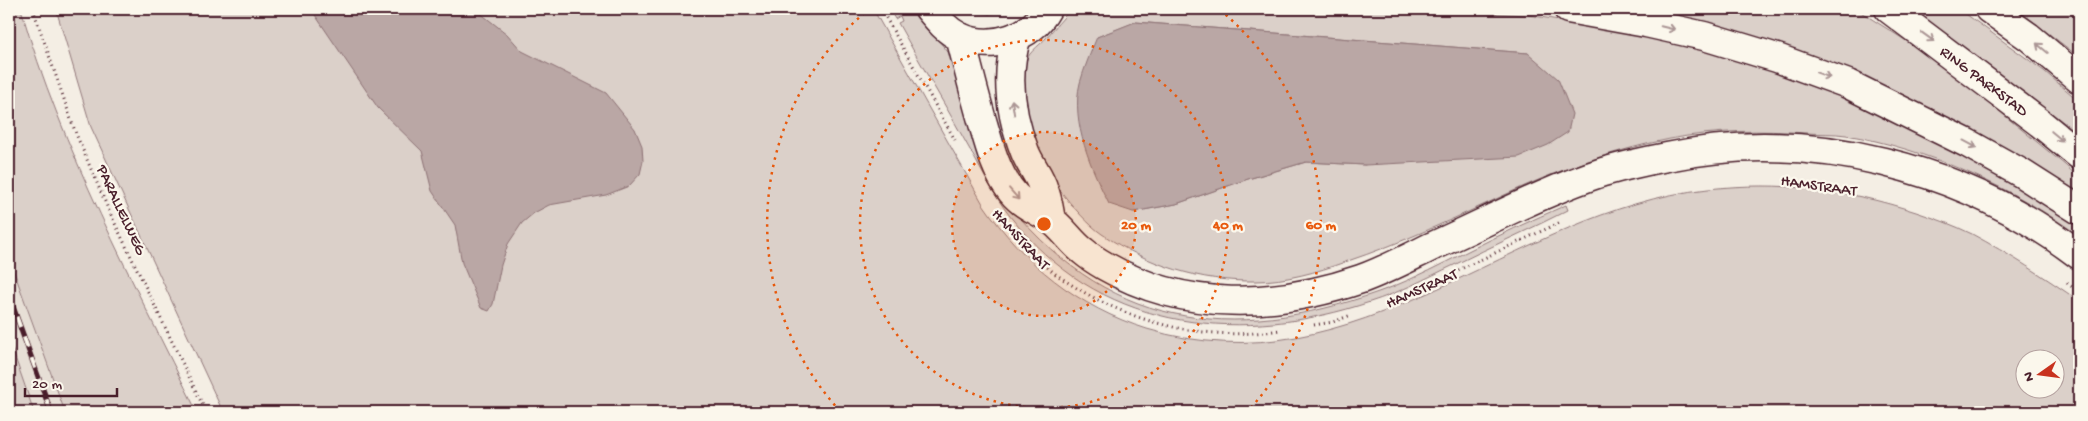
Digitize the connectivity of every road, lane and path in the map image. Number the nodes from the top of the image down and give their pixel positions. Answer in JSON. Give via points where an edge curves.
{"nodes":[{"id":1,"x":33,"y":9,"type":"edge"},
{"id":2,"x":881,"y":9,"type":"edge"},
{"id":3,"x":929,"y":9,"type":"edge"},
{"id":4,"x":1047,"y":9,"type":"edge"},
{"id":5,"x":1568,"y":9,"type":"edge"},
{"id":6,"x":1889,"y":9,"type":"edge"},
{"id":7,"x":1989,"y":9,"type":"edge"},
{"id":8,"x":1017,"y":36,"type":"junction"},
{"id":9,"x":960,"y":37,"type":"junction"},
{"id":10,"x":2079,"y":79,"type":"edge"},
{"id":11,"x":956,"y":142,"type":"dead end"},
{"id":12,"x":2079,"y":155,"type":"edge"},
{"id":13,"x":2079,"y":210,"type":"edge"},
{"id":14,"x":1051,"y":220,"type":"junction"},
{"id":15,"x":1565,"y":220,"type":"dead end"},
{"id":16,"x":1012,"y":231,"type":"dead end"},
{"id":17,"x":2079,"y":255,"type":"edge"},
{"id":18,"x":2065,"y":282,"type":"dead end"},
{"id":19,"x":2079,"y":292,"type":"edge"},
{"id":20,"x":1383,"y":305,"type":"dead end"},
{"id":21,"x":1358,"y":313,"type":"dead end"},
{"id":22,"x":1304,"y":326,"type":"dead end"},
{"id":23,"x":1285,"y":329,"type":"dead end"},
{"id":24,"x":206,"y":412,"type":"edge"}],
"edges":[{"from":1,"to":24,"type":"path","name":"PARALLELWEG","via":[[76,134],[109,211]]},
{"from":2,"to":11,"type":"path"},
{"from":3,"to":9,"type":"main road"},
{"from":4,"to":8,"type":"main road","via":[[1027,31]]},
{"from":5,"to":13,"type":"main road","one_way":true,"via":[[1704,36],[1848,84],[1967,143]]},
{"from":6,"to":12,"type":"main road","name":"RING PARKSTAD","one_way":true,"via":[[2009,98]]},
{"from":10,"to":7,"type":"main road","one_way":true},
{"from":8,"to":9,"type":"main road","via":[[1006,41],[983,43]]},
{"from":14,"to":8,"type":"main road","name":"HAMSTRAAT","one_way":true,"via":[[1044,188],[1026,154],[1013,113],[1010,86],[1012,52]]},
{"from":9,"to":14,"type":"main road","name":"HAMSTRAAT","one_way":true,"via":[[999,171],[1023,204]]},
{"from":14,"to":17,"type":"main road","name":"HAMSTRAAT","via":[[1083,251],[1143,285],[1176,295],[1215,301],[1286,298],[1365,277],[1603,172],[1670,156],[1745,146],[1813,148],[1908,167],[1948,182],[2002,206]]},
{"from":15,"to":20,"type":"path","name":"HAMSTRAAT"},
{"from":16,"to":23,"type":"path","name":"HAMSTRAAT","via":[[1056,274],[1088,295],[1131,316],[1196,332],[1231,334]]},
{"from":18,"to":19,"type":"path"},
{"from":21,"to":22,"type":"path","via":[[1333,322]]}]}
